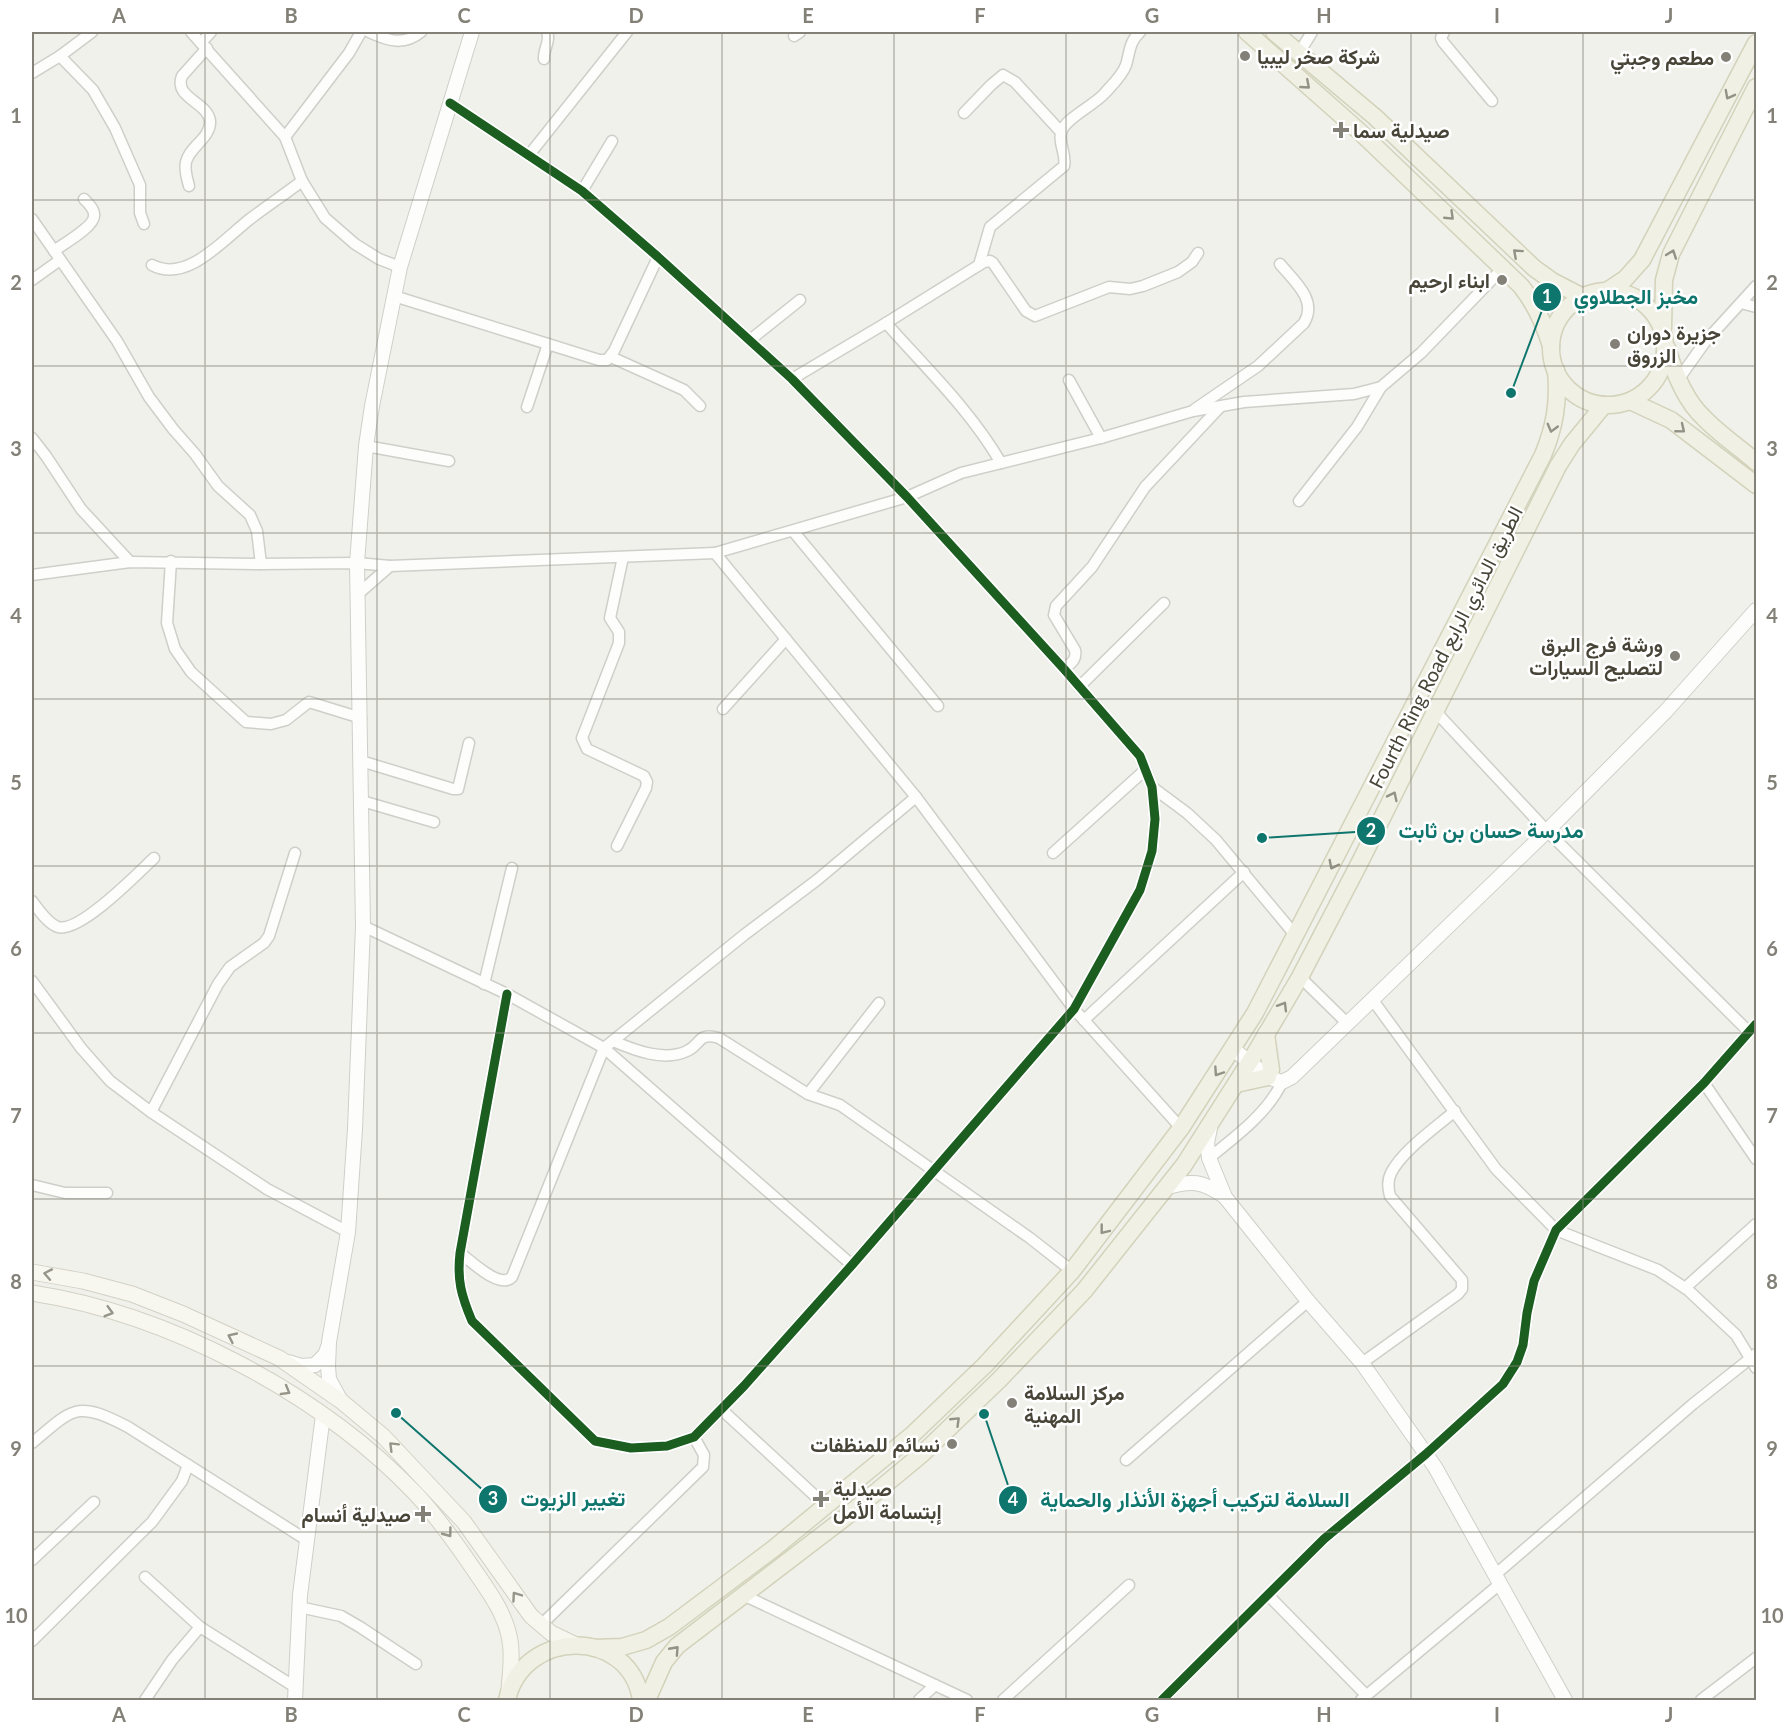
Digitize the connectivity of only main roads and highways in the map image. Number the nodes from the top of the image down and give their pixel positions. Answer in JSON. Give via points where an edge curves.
{"nodes":[{"id":1,"x":1247,"y":32,"type":"edge"},
{"id":2,"x":1274,"y":32,"type":"edge"},
{"id":3,"x":1756,"y":43,"type":"edge"},
{"id":4,"x":1756,"y":87,"type":"edge"},
{"id":5,"x":1607,"y":291,"type":"junction"},
{"id":6,"x":1583,"y":297,"type":"junction"},
{"id":7,"x":1665,"y":338,"type":"junction"},
{"id":8,"x":1551,"y":346,"type":"junction"},
{"id":9,"x":1556,"y":370,"type":"junction"},
{"id":10,"x":1630,"y":401,"type":"junction"},
{"id":11,"x":1604,"y":405,"type":"junction"},
{"id":12,"x":1756,"y":462,"type":"edge"},
{"id":13,"x":1756,"y":484,"type":"edge"},
{"id":14,"x":1266,"y":1034,"type":"junction"},
{"id":15,"x":1236,"y":1084,"type":"junction"},
{"id":16,"x":32,"y":1272,"type":"edge"},
{"id":17,"x":32,"y":1293,"type":"edge"},
{"id":18,"x":576,"y":1645,"type":"junction"},
{"id":19,"x":594,"y":1648,"type":"junction"},
{"id":20,"x":508,"y":1697,"type":"edge"},
{"id":21,"x":641,"y":1701,"type":"edge"},
{"id":22,"x":647,"y":1701,"type":"edge"}],
"edges":[{"from":1,"to":8,"type":"main road","one_way":true,"via":[[1359,131],[1503,268],[1536,305]]},
{"from":6,"to":2,"type":"main road","one_way":true,"via":[[1552,281],[1526,261],[1376,117]]},
{"from":3,"to":5,"type":"main road","one_way":true,"via":[[1642,260]]},
{"from":7,"to":4,"type":"main road","one_way":true,"via":[[1662,302],[1671,254]]},
{"from":5,"to":6,"type":"main road"},
{"from":5,"to":7,"type":"main road","via":[[1643,302],[1659,321]]},
{"from":6,"to":8,"type":"main road","via":[[1560,317]]},
{"from":7,"to":10,"type":"main road","via":[[1664,362],[1657,379]]},
{"from":7,"to":12,"type":"main road","via":[[1688,399],[1702,417]]},
{"from":8,"to":9,"type":"main road"},
{"from":9,"to":11,"type":"main road","via":[[1560,380],[1575,394]]},
{"from":9,"to":19,"type":"main road","name":"Fourth Ring Road الطريق الدائري الرابع","one_way":true,"via":[[1557,411],[1543,455],[1296,936],[1236,1046],[1181,1128],[1072,1271],[985,1365],[912,1435],[773,1549],[669,1627],[622,1647]]},
{"from":10,"to":11,"type":"main road"},
{"from":10,"to":13,"type":"main road","one_way":true,"via":[[1671,420]]},
{"from":14,"to":11,"type":"main road","one_way":true,"via":[[1300,977],[1557,466]]},
{"from":14,"to":15,"type":"main road"},
{"from":14,"to":15,"type":"main road","via":[[1275,1077]]},
{"from":22,"to":15,"type":"main road","one_way":true,"via":[[664,1662],[677,1646],[848,1516],[922,1454],[1084,1291],[1167,1187]]},
{"from":18,"to":16,"type":"main road","one_way":true,"via":[[550,1632],[531,1616],[464,1522],[383,1436],[279,1358],[132,1294]]},
{"from":17,"to":20,"type":"main road","one_way":true,"via":[[124,1316],[221,1355],[290,1393],[344,1429],[415,1493],[482,1581],[510,1639]]},
{"from":18,"to":19,"type":"main road"},
{"from":18,"to":20,"type":"main road","via":[[534,1657],[514,1679]]},
{"from":19,"to":21,"type":"main road","via":[[623,1665]]}]}
